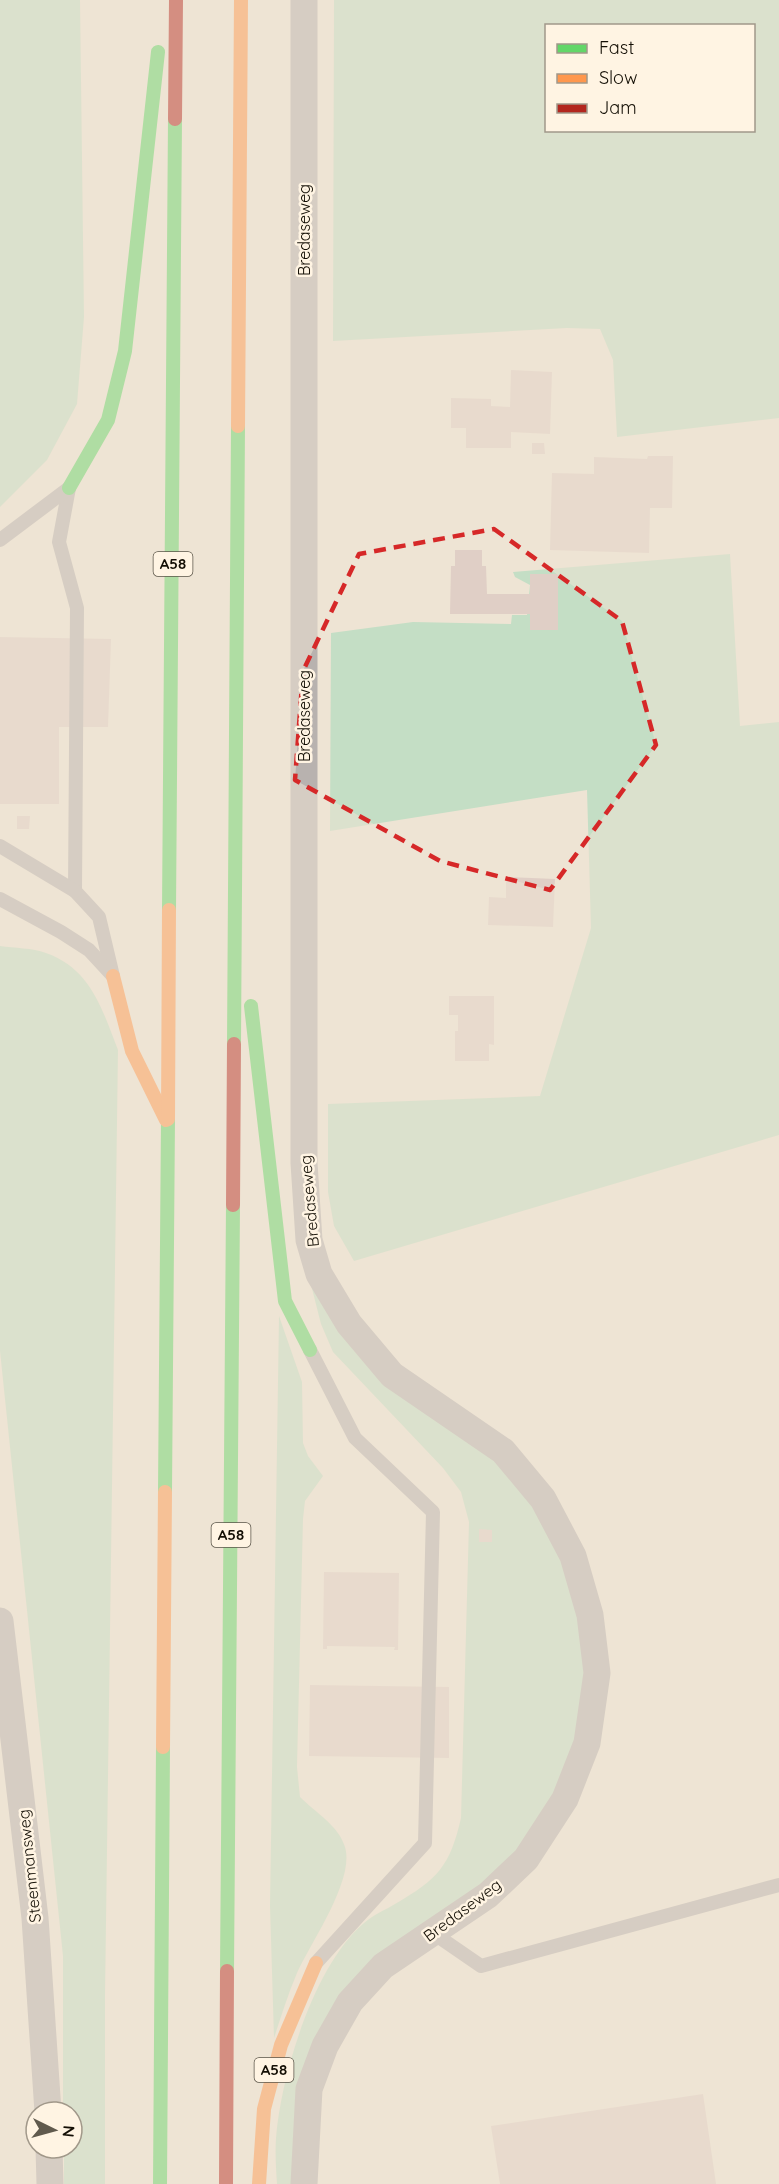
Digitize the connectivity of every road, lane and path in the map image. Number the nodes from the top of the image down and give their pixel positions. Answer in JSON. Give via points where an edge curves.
{"nodes":[{"id":1,"x":164,"y":0,"type":"edge"},
{"id":2,"x":176,"y":0,"type":"edge"},
{"id":3,"x":241,"y":0,"type":"edge"},
{"id":4,"x":304,"y":0,"type":"edge"},
{"id":5,"x":69,"y":488,"type":"junction"},
{"id":6,"x":0,"y":540,"type":"edge"},
{"id":7,"x":0,"y":846,"type":"edge"},
{"id":8,"x":236,"y":886,"type":"junction"},
{"id":9,"x":75,"y":891,"type":"junction"},
{"id":10,"x":0,"y":899,"type":"edge"},
{"id":11,"x":113,"y":976,"type":"junction"},
{"id":12,"x":169,"y":1127,"type":"junction"},
{"id":13,"x":310,"y":1350,"type":"joint"},
{"id":14,"x":0,"y":1621,"type":"edge"},
{"id":15,"x":779,"y":1885,"type":"edge"},
{"id":16,"x":433,"y":1933,"type":"junction"},
{"id":17,"x":316,"y":1963,"type":"joint"},
{"id":18,"x":47,"y":2100,"type":"edge"},
{"id":19,"x":49,"y":2160,"type":"edge"},
{"id":20,"x":50,"y":2184,"type":"edge"},
{"id":21,"x":160,"y":2184,"type":"edge"},
{"id":22,"x":226,"y":2184,"type":"edge"},
{"id":23,"x":259,"y":2184,"type":"edge"},
{"id":24,"x":304,"y":2184,"type":"edge"}],
"edges":[{"from":1,"to":5,"type":"highway","via":[[125,351],[108,420]]},
{"from":2,"to":12,"type":"highway","number":"A58"},
{"from":3,"to":8,"type":"highway","number":"A58"},
{"from":4,"to":16,"type":"street","name":"Bredaseweg","via":[[304,1163],[309,1240],[319,1274],[349,1324],[392,1375],[503,1451],[543,1499],[573,1556],[590,1615],[597,1673],[587,1743],[565,1799],[526,1858],[488,1894]]},
{"from":5,"to":6,"type":"lane"},
{"from":5,"to":9,"type":"lane","via":[[59,542],[77,608]]},
{"from":7,"to":9,"type":"lane","number":"A58"},
{"from":8,"to":13,"type":"highway","number":"A58","via":[[285,1301]]},
{"from":8,"to":22,"type":"highway","number":"A58"},
{"from":9,"to":11,"type":"lane","number":"A58","via":[[99,917]]},
{"from":10,"to":11,"type":"lane","number":"A58","via":[[89,950]]},
{"from":11,"to":12,"type":"highway","number":"A58","via":[[132,1050]]},
{"from":12,"to":21,"type":"highway","number":"A58"},
{"from":13,"to":17,"type":"lane","number":"A58","via":[[355,1438],[433,1512],[425,1844]]},
{"from":14,"to":18,"type":"street","name":"Steenmansweg","via":[[35,1918]]},
{"from":15,"to":16,"type":"lane","via":[[481,1966]]},
{"from":16,"to":24,"type":"street","name":"Bredaseweg","via":[[382,1966],[350,2002],[324,2046],[309,2089]]},
{"from":17,"to":23,"type":"highway","number":"A58","via":[[281,2045],[264,2109]]},
{"from":19,"to":20,"type":"street"}]}
